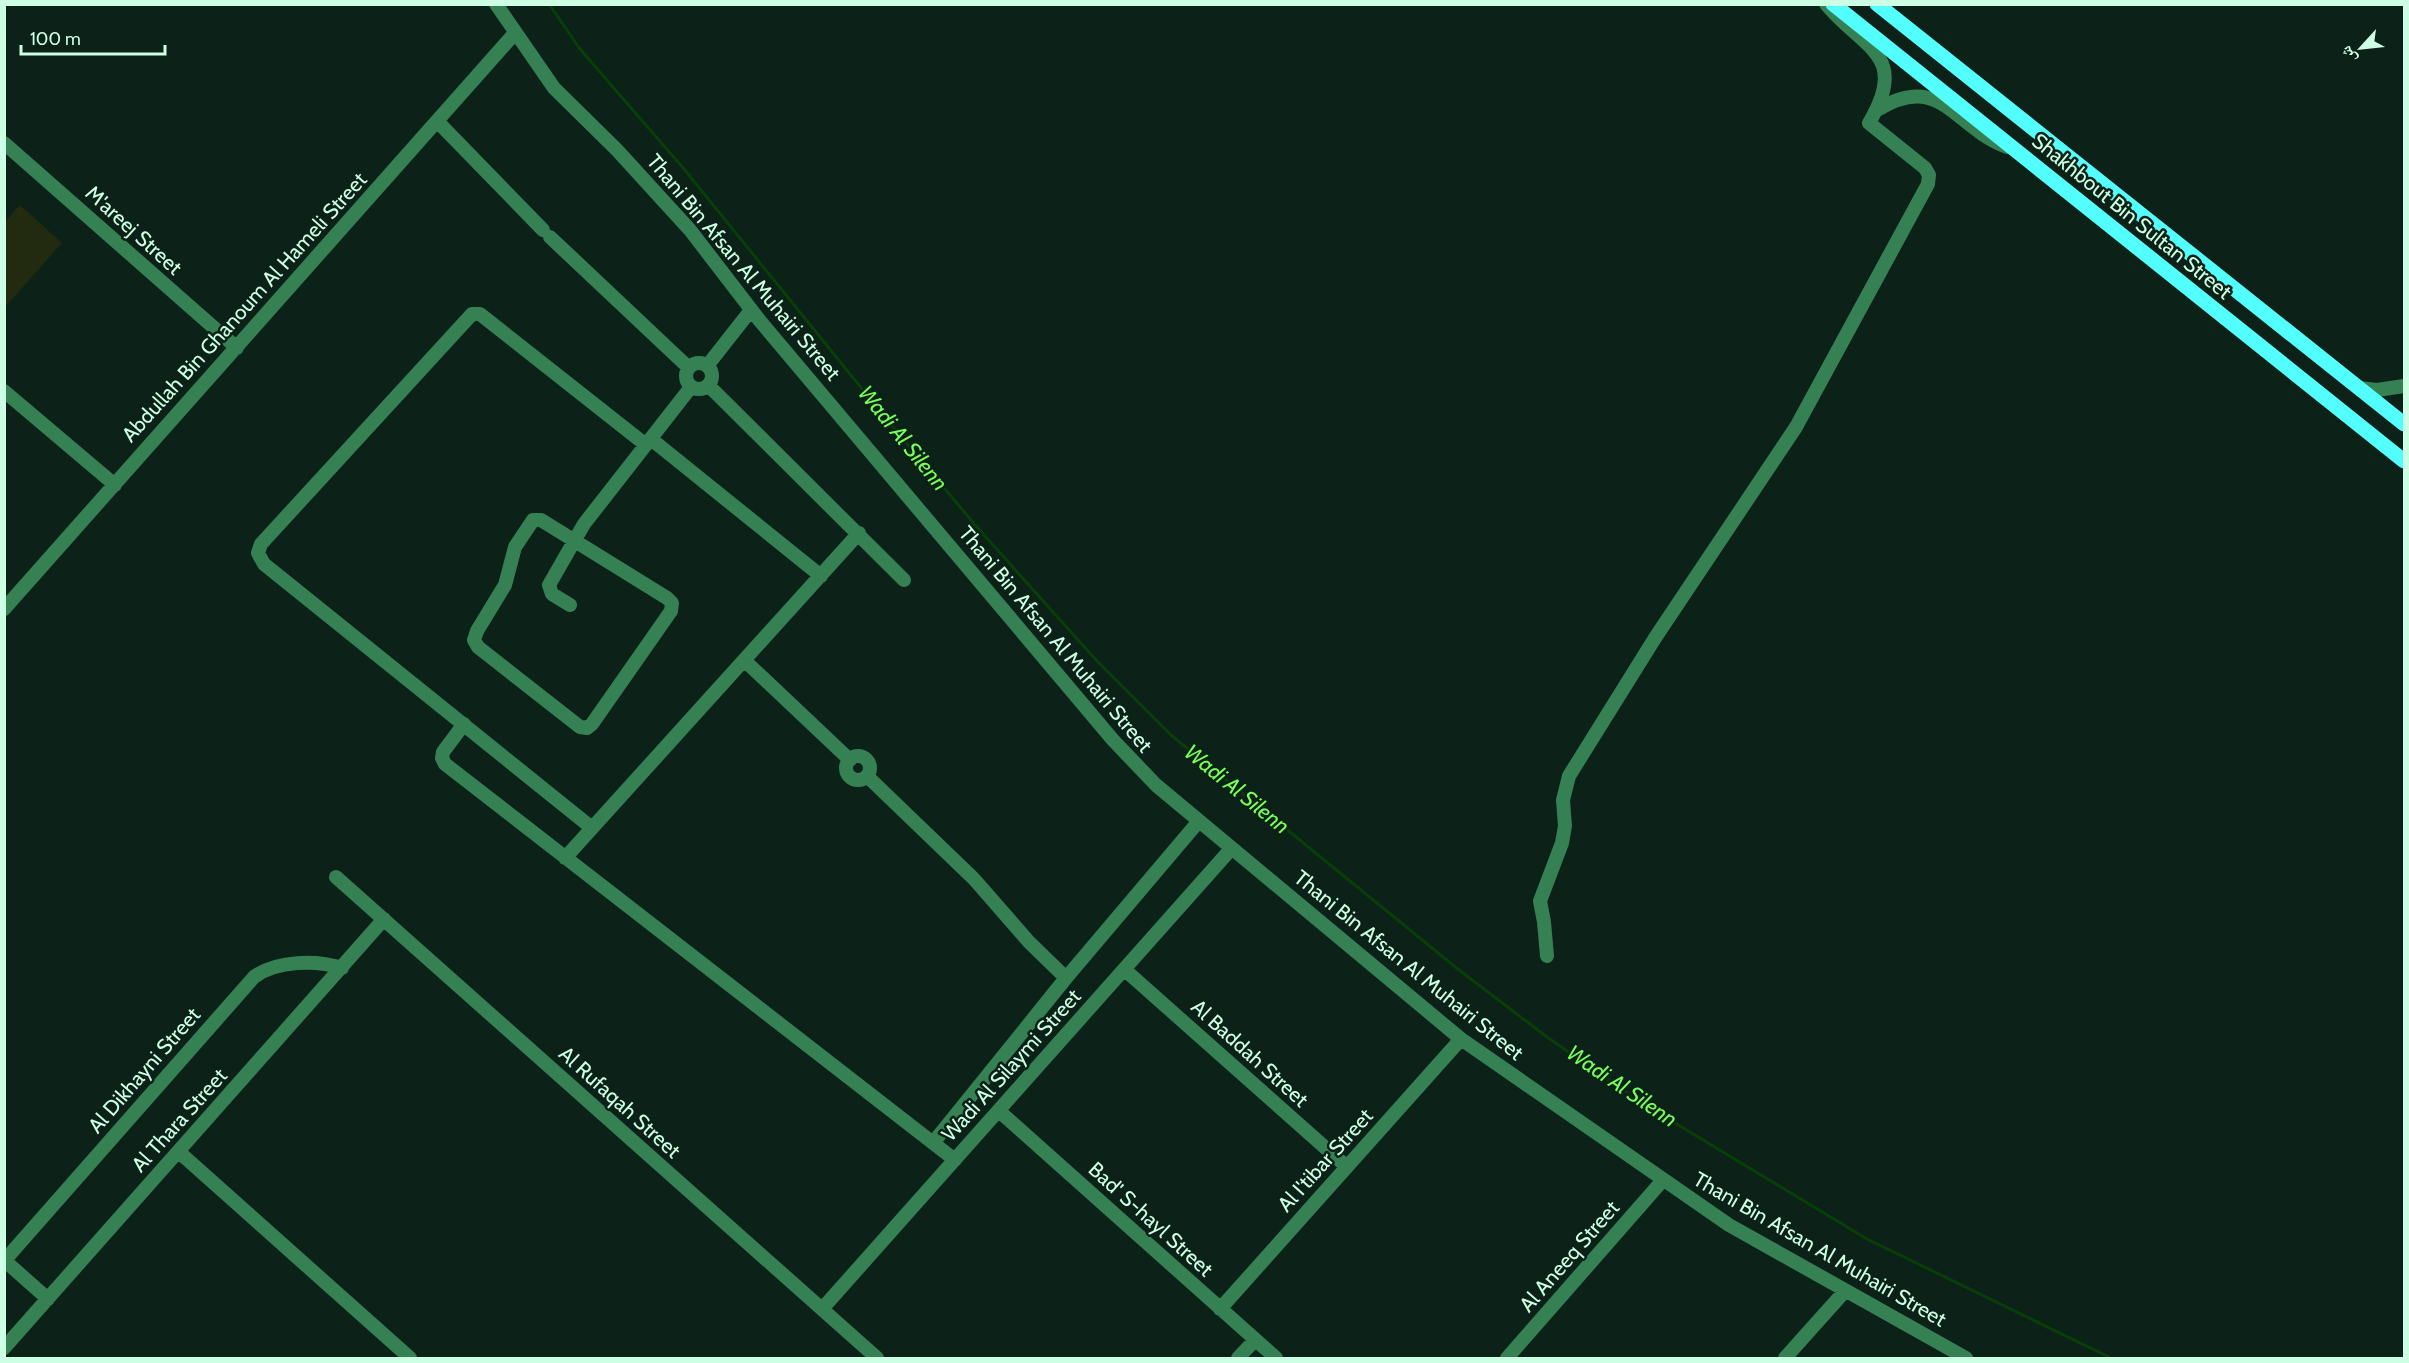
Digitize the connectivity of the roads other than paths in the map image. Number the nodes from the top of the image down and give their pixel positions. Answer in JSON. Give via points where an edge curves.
{"nodes":[{"id":1,"x":496,"y":4,"type":"edge"},
{"id":2,"x":1826,"y":4,"type":"edge"},
{"id":3,"x":1833,"y":4,"type":"edge"},
{"id":4,"x":1876,"y":4,"type":"edge"},
{"id":5,"x":515,"y":33,"type":"junction"},
{"id":6,"x":1877,"y":110,"type":"junction"},
{"id":7,"x":437,"y":121,"type":"junction"},
{"id":8,"x":4,"y":143,"type":"edge"},
{"id":9,"x":2015,"y":150,"type":"junction"},
{"id":10,"x":751,"y":310,"type":"junction"},
{"id":11,"x":237,"y":348,"type":"junction"},
{"id":12,"x":707,"y":366,"type":"junction"},
{"id":13,"x":689,"y":368,"type":"junction"},
{"id":14,"x":708,"y":385,"type":"junction"},
{"id":15,"x":2404,"y":386,"type":"edge"},
{"id":16,"x":691,"y":387,"type":"junction"},
{"id":17,"x":2359,"y":388,"type":"junction"},
{"id":18,"x":4,"y":391,"type":"edge"},
{"id":19,"x":2404,"y":424,"type":"edge"},
{"id":20,"x":649,"y":442,"type":"junction"},
{"id":21,"x":2404,"y":461,"type":"edge"},
{"id":22,"x":115,"y":485,"type":"junction"},
{"id":23,"x":859,"y":533,"type":"junction"},
{"id":24,"x":573,"y":540,"type":"junction"},
{"id":25,"x":821,"y":576,"type":"junction"},
{"id":26,"x":904,"y":580,"type":"dead end"},
{"id":27,"x":570,"y":605,"type":"dead end"},
{"id":28,"x":4,"y":609,"type":"edge"},
{"id":29,"x":744,"y":660,"type":"junction"},
{"id":30,"x":464,"y":724,"type":"junction"},
{"id":31,"x":1199,"y":821,"type":"junction"},
{"id":32,"x":592,"y":828,"type":"junction"},
{"id":33,"x":1231,"y":849,"type":"junction"},
{"id":34,"x":565,"y":858,"type":"junction"},
{"id":35,"x":336,"y":877,"type":"dead end"},
{"id":36,"x":384,"y":919,"type":"junction"},
{"id":37,"x":1547,"y":956,"type":"dead end"},
{"id":38,"x":342,"y":968,"type":"junction"},
{"id":39,"x":1125,"y":970,"type":"junction"},
{"id":40,"x":1066,"y":978,"type":"junction"},
{"id":41,"x":1461,"y":1039,"type":"junction"},
{"id":42,"x":999,"y":1111,"type":"junction"},
{"id":43,"x":933,"y":1143,"type":"junction"},
{"id":44,"x":179,"y":1152,"type":"junction"},
{"id":45,"x":955,"y":1160,"type":"junction"},
{"id":46,"x":1347,"y":1167,"type":"junction"},
{"id":47,"x":1663,"y":1180,"type":"junction"},
{"id":48,"x":5,"y":1260,"type":"edge"},
{"id":49,"x":1845,"y":1291,"type":"junction"},
{"id":50,"x":48,"y":1299,"type":"junction"},
{"id":51,"x":822,"y":1309,"type":"junction"},
{"id":52,"x":1220,"y":1309,"type":"junction"},
{"id":53,"x":1255,"y":1340,"type":"junction"},
{"id":54,"x":4,"y":1350,"type":"edge"},
{"id":55,"x":12,"y":1359,"type":"edge"},
{"id":56,"x":410,"y":1359,"type":"edge"},
{"id":57,"x":877,"y":1359,"type":"edge"},
{"id":58,"x":1238,"y":1359,"type":"edge"},
{"id":59,"x":1276,"y":1359,"type":"edge"},
{"id":60,"x":1507,"y":1359,"type":"edge"},
{"id":61,"x":1785,"y":1359,"type":"edge"},
{"id":62,"x":1966,"y":1359,"type":"edge"}],
"edges":[{"from":1,"to":5,"type":"street","name":"Thani Bin Afsan Al Muhairi Street"},
{"from":2,"to":6,"type":"street","via":[[1874,48],[1883,64],[1884,83]]},
{"from":3,"to":9,"type":"main road","name":"Shakhbout Bin Sultan Street"},
{"from":4,"to":17,"type":"main road","name":"Shakhbout Bin Sultan Street"},
{"from":5,"to":7,"type":"street","name":"Abdullah Bin Ghanoum Al Hameli Street"},
{"from":5,"to":10,"type":"street","name":"Thani Bin Afsan Al Muhairi Street","via":[[554,88],[690,230]]},
{"from":6,"to":9,"type":"street","via":[[1900,99],[1925,96],[1944,105],[1987,138]]},
{"from":6,"to":37,"type":"street","via":[[1869,123],[1925,168],[1928,184],[1796,427],[1655,638],[1569,776],[1563,800],[1562,843],[1540,901]]},
{"from":7,"to":11,"type":"street","name":"Abdullah Bin Ghanoum Al Hameli Street"},
{"from":7,"to":13,"type":"street"},
{"from":8,"to":11,"type":"street","name":"M'areej Street"},
{"from":9,"to":21,"type":"main road","name":"Shakhbout Bin Sultan Street"},
{"from":10,"to":12,"type":"street"},
{"from":10,"to":31,"type":"street","name":"Thani Bin Afsan Al Muhairi Street","via":[[1127,756]]},
{"from":11,"to":22,"type":"street","name":"Abdullah Bin Ghanoum Al Hameli Street"},
{"from":12,"to":13,"type":"street","via":[[699,363]]},
{"from":12,"to":14,"type":"street","via":[[711,374]]},
{"from":13,"to":16,"type":"street","via":[[686,379]]},
{"from":14,"to":16,"type":"street"},
{"from":14,"to":23,"type":"street"},
{"from":15,"to":17,"type":"street"},
{"from":16,"to":20,"type":"street"},
{"from":17,"to":19,"type":"main road","name":"Shakhbout Bin Sultan Street"},
{"from":18,"to":22,"type":"street"},
{"from":20,"to":24,"type":"street"},
{"from":20,"to":25,"type":"street"},
{"from":20,"to":30,"type":"street","via":[[475,313],[261,544],[258,553],[264,564]]},
{"from":22,"to":28,"type":"street","name":"Abdullah Bin Ghanoum Al Hameli Street"},
{"from":23,"to":25,"type":"street"},
{"from":23,"to":26,"type":"street"},
{"from":24,"to":24,"type":"street","via":[[541,520],[530,523],[513,554],[505,585],[474,640],[570,720],[587,728],[672,607],[667,598]]},
{"from":24,"to":27,"type":"street","via":[[549,588]]},
{"from":25,"to":29,"type":"street"},
{"from":29,"to":32,"type":"street"},
{"from":29,"to":40,"type":"street","via":[[850,760],[858,756],[868,761],[867,776],[974,879]]},
{"from":30,"to":32,"type":"street"},
{"from":30,"to":34,"type":"street","via":[[443,752],[443,762]]},
{"from":31,"to":33,"type":"street","name":"Thani Bin Afsan Al Muhairi Street"},
{"from":31,"to":40,"type":"street"},
{"from":32,"to":34,"type":"street"},
{"from":33,"to":39,"type":"street","name":"Wadi Al Silaymi Street"},
{"from":33,"to":41,"type":"street","name":"Thani Bin Afsan Al Muhairi Street"},
{"from":34,"to":43,"type":"street"},
{"from":35,"to":36,"type":"street","name":"Al Rufaqah Street"},
{"from":36,"to":38,"type":"street","name":"Al Thara Street"},
{"from":36,"to":51,"type":"street","name":"Al Rufaqah Street"},
{"from":38,"to":44,"type":"street","name":"Al Thara Street"},
{"from":38,"to":48,"type":"street","name":"Al Dikhayni Street","via":[[321,963],[282,966],[254,977]]},
{"from":39,"to":42,"type":"street","name":"Wadi Al Silaymi Street"},
{"from":39,"to":46,"type":"street","name":"Al Baddah Street"},
{"from":40,"to":43,"type":"street"},
{"from":41,"to":46,"type":"street","name":"Al I'tibar Street"},
{"from":41,"to":47,"type":"street","name":"Thani Bin Afsan Al Muhairi Street"},
{"from":42,"to":45,"type":"street","name":"Wadi Al Silaymi Street"},
{"from":42,"to":52,"type":"street","name":"Bad' S-hayl Street"},
{"from":43,"to":45,"type":"street"},
{"from":44,"to":50,"type":"street","name":"Al Thara Street"},
{"from":44,"to":56,"type":"street"},
{"from":45,"to":51,"type":"street","name":"Wadi Al Silaymi Street"},
{"from":46,"to":52,"type":"street","name":"Al I'tibar Street"},
{"from":47,"to":49,"type":"street","name":"Thani Bin Afsan Al Muhairi Street","via":[[1749,1237]]},
{"from":47,"to":60,"type":"street","name":"Al Aneeq Street"},
{"from":48,"to":50,"type":"street"},
{"from":49,"to":61,"type":"street"},
{"from":49,"to":62,"type":"street","name":"Thani Bin Afsan Al Muhairi Street"},
{"from":50,"to":54,"type":"street","name":"Al Thara Street"},
{"from":51,"to":57,"type":"street","name":"Al Rufaqah Street"},
{"from":52,"to":53,"type":"street","name":"Bad' S-hayl Street"},
{"from":53,"to":58,"type":"street"},
{"from":53,"to":59,"type":"street","name":"Bad' S-hayl Street"},
{"from":54,"to":55,"type":"street"}]}
